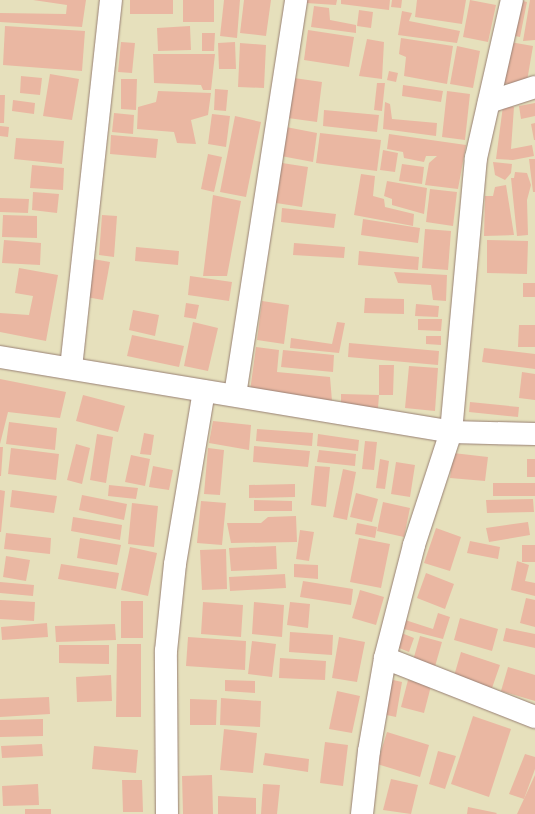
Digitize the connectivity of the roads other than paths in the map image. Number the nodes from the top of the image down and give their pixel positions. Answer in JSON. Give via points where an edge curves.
{"nodes":[{"id":1,"x":111,"y":0,"type":"edge"},
{"id":2,"x":296,"y":0,"type":"edge"},
{"id":3,"x":512,"y":0,"type":"edge"},
{"id":4,"x":535,"y":88,"type":"edge"},
{"id":5,"x":489,"y":102,"type":"junction"},
{"id":6,"x":0,"y":357,"type":"edge"},
{"id":7,"x":70,"y":368,"type":"junction"},
{"id":8,"x":204,"y":391,"type":"junction"},
{"id":9,"x":235,"y":395,"type":"junction"},
{"id":10,"x":451,"y":432,"type":"junction"},
{"id":11,"x":535,"y":434,"type":"edge"},
{"id":12,"x":385,"y":658,"type":"junction"},
{"id":13,"x":535,"y":717,"type":"edge"},
{"id":14,"x":167,"y":814,"type":"edge"},
{"id":15,"x":362,"y":814,"type":"edge"}],
"edges":[{"from":1,"to":7,"type":"street"},
{"from":2,"to":9,"type":"street"},
{"from":3,"to":5,"type":"street"},
{"from":4,"to":5,"type":"street"},
{"from":5,"to":10,"type":"street","via":[[476,158]]},
{"from":6,"to":7,"type":"street"},
{"from":7,"to":8,"type":"street"},
{"from":8,"to":9,"type":"street"},
{"from":8,"to":14,"type":"street","via":[[176,564],[166,651]]},
{"from":9,"to":10,"type":"street"},
{"from":10,"to":11,"type":"street"},
{"from":10,"to":12,"type":"street","via":[[414,546]]},
{"from":12,"to":13,"type":"street"},
{"from":12,"to":15,"type":"street","via":[[369,751]]}]}
